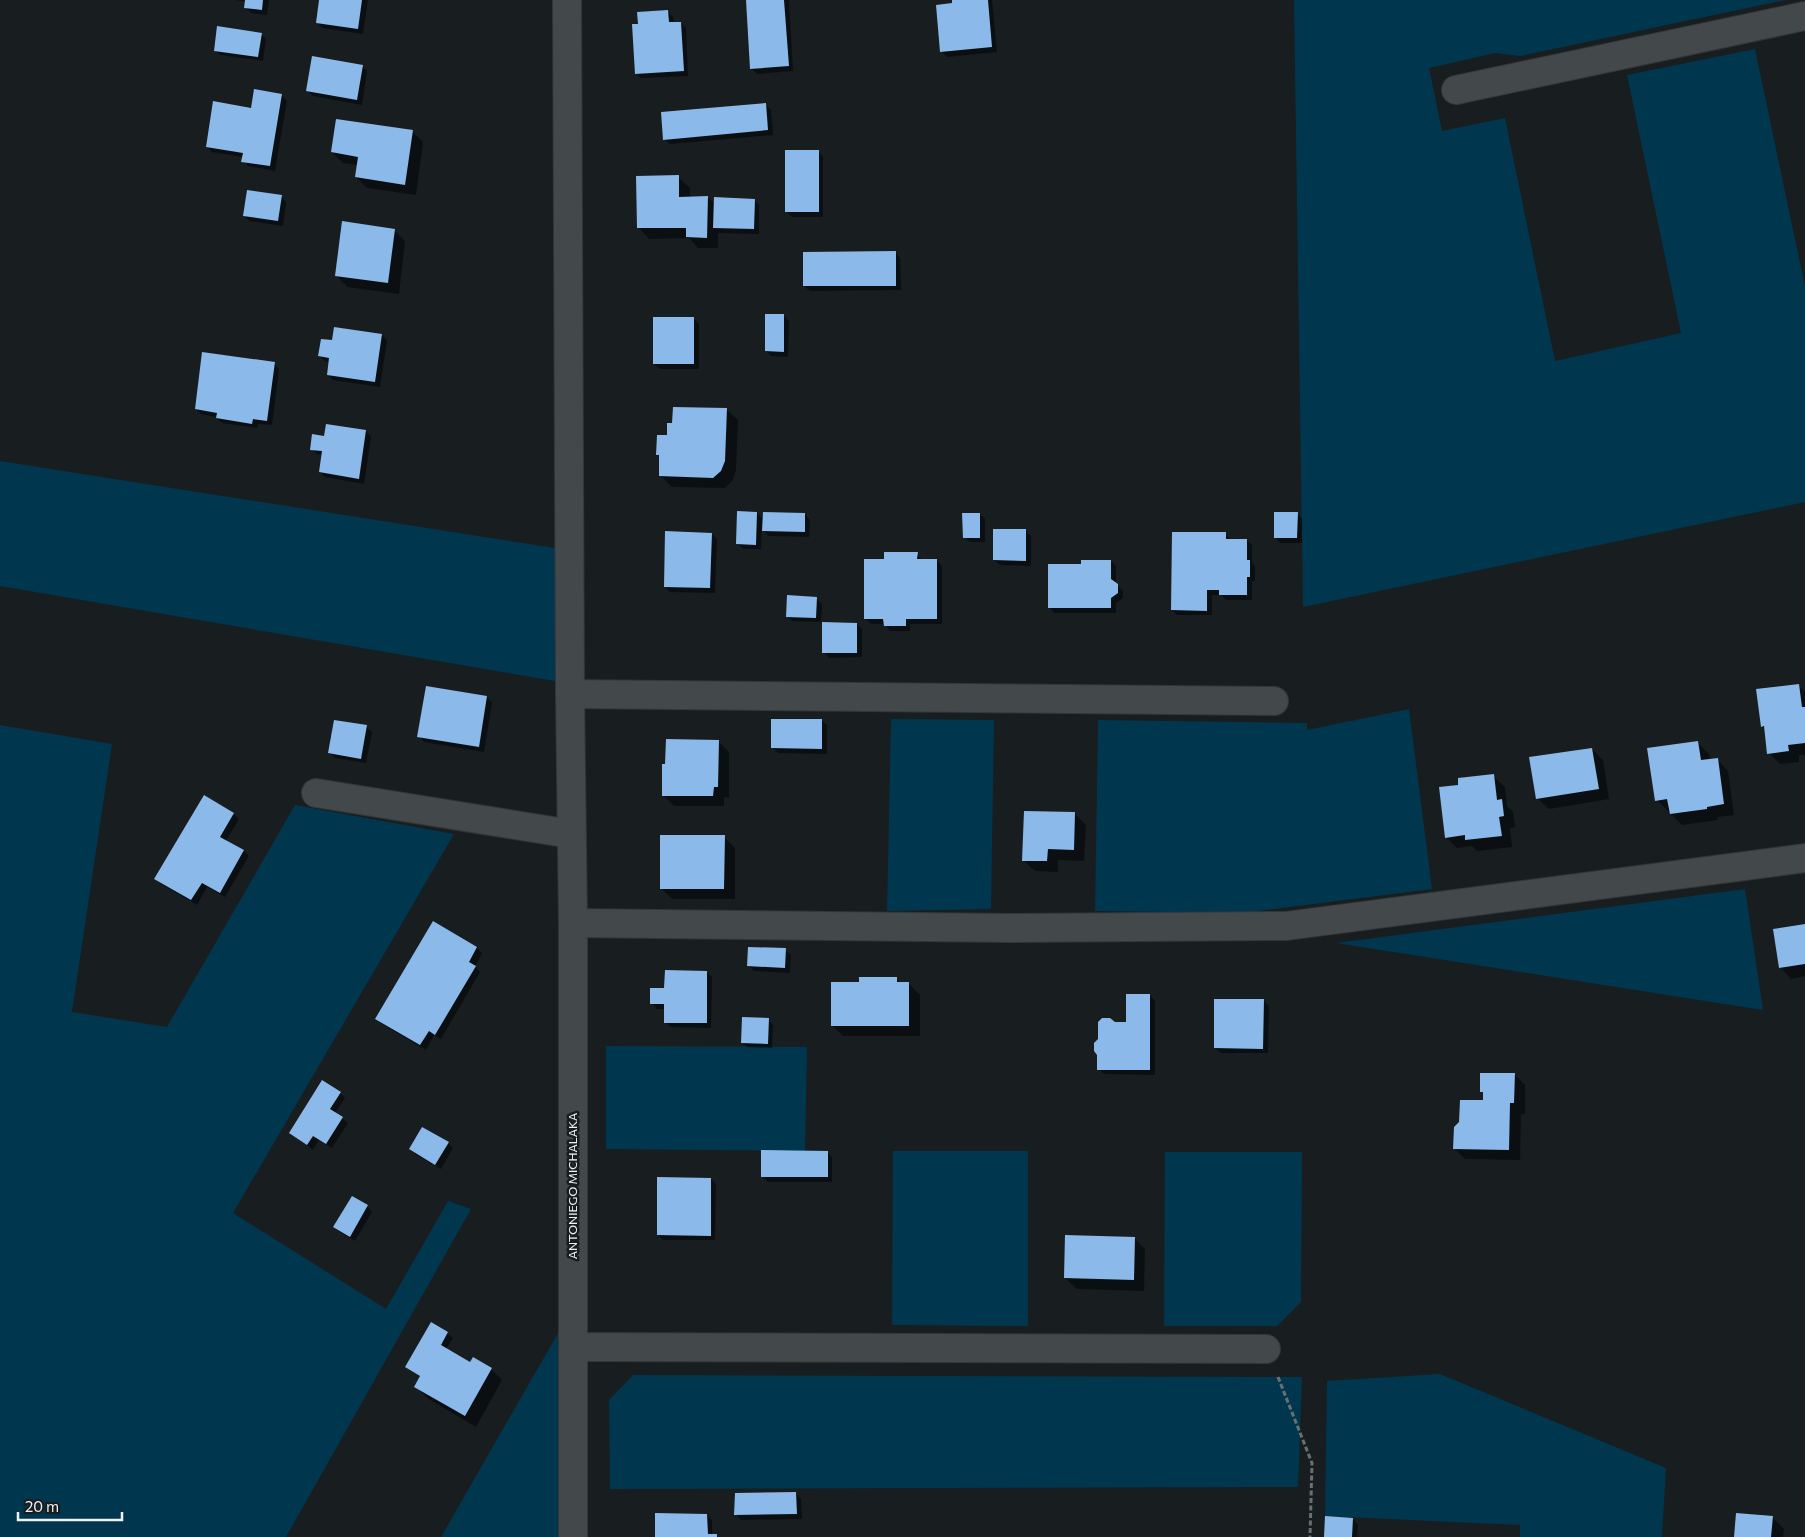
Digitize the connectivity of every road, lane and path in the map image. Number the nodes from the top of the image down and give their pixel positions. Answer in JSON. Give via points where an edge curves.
{"nodes":[{"id":1,"x":567,"y":0,"type":"edge"},
{"id":2,"x":1805,"y":16,"type":"edge"},
{"id":3,"x":1456,"y":90,"type":"dead end"},
{"id":4,"x":570,"y":694,"type":"junction"},
{"id":5,"x":1274,"y":701,"type":"dead end"},
{"id":6,"x":316,"y":794,"type":"dead end"},
{"id":7,"x":571,"y":834,"type":"junction"},
{"id":8,"x":1805,"y":858,"type":"edge"},
{"id":9,"x":572,"y":923,"type":"junction"},
{"id":10,"x":573,"y":1347,"type":"junction"},
{"id":11,"x":1266,"y":1349,"type":"joint"},
{"id":12,"x":573,"y":1537,"type":"edge"},
{"id":13,"x":1310,"y":1537,"type":"edge"}],
"edges":[{"from":1,"to":4,"type":"street","name":"ANTONIEGO MICHALAKA"},
{"from":2,"to":3,"type":"street"},
{"from":4,"to":5,"type":"street"},
{"from":4,"to":7,"type":"street","name":"ANTONIEGO MICHALAKA"},
{"from":6,"to":7,"type":"street"},
{"from":7,"to":9,"type":"street","name":"ANTONIEGO MICHALAKA"},
{"from":8,"to":9,"type":"street","via":[[1286,926],[1010,928]]},
{"from":9,"to":10,"type":"street","name":"ANTONIEGO MICHALAKA"},
{"from":10,"to":11,"type":"street"},
{"from":10,"to":12,"type":"street","name":"ANTONIEGO MICHALAKA"},
{"from":11,"to":13,"type":"path","via":[[1312,1463]]}]}
